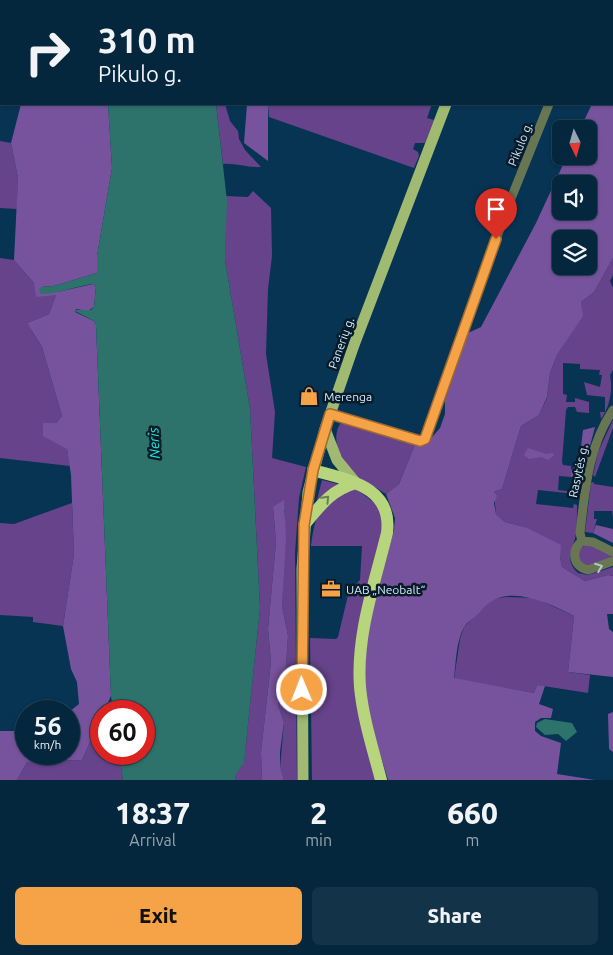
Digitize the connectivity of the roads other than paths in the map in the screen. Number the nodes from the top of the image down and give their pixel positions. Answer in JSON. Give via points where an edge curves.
{"nodes":[{"id":1,"x":446,"y":105,"type":"edge"},
{"id":2,"x":549,"y":105,"type":"edge"},
{"id":3,"x":613,"y":410,"type":"edge"},
{"id":4,"x":330,"y":414,"type":"junction"},
{"id":5,"x":325,"y":429,"type":"junction"},
{"id":6,"x":313,"y":470,"type":"junction"},
{"id":7,"x":356,"y":483,"type":"junction"},
{"id":8,"x":304,"y":525,"type":"junction"},
{"id":9,"x":582,"y":541,"type":"junction"},
{"id":10,"x":613,"y":552,"type":"edge"},
{"id":11,"x":613,"y":561,"type":"edge"},
{"id":12,"x":303,"y":780,"type":"edge"},
{"id":13,"x":381,"y":780,"type":"edge"}],
"edges":[{"from":1,"to":4,"type":"main road","name":"Panerių g.","via":[[390,246]]},
{"from":2,"to":4,"type":"street","name":"Pikulo g.","via":[[508,206],[425,439],[420,441]]},
{"from":3,"to":9,"type":"street","name":"Rasytės g.","via":[[603,426],[589,465],[580,533]]},
{"from":4,"to":5,"type":"main road","name":"Panerių g."},
{"from":5,"to":6,"type":"main road","name":"Panerių g."},
{"from":5,"to":7,"type":"main road","via":[[336,460]]},
{"from":6,"to":7,"type":"highway"},
{"from":6,"to":8,"type":"main road","name":"Panerių g."},
{"from":8,"to":7,"type":"highway","one_way":true,"via":[[336,490]]},
{"from":7,"to":13,"type":"highway","via":[[377,496],[387,516],[387,533],[363,636],[360,670],[365,718]]},
{"from":8,"to":12,"type":"main road","name":"Panerių g.","via":[[301,619]]},
{"from":9,"to":10,"type":"street","via":[[593,542]]},
{"from":9,"to":11,"type":"street","name":"Rasytės g.","one_way":true,"via":[[574,551],[574,557],[583,569],[593,570]]}]}
